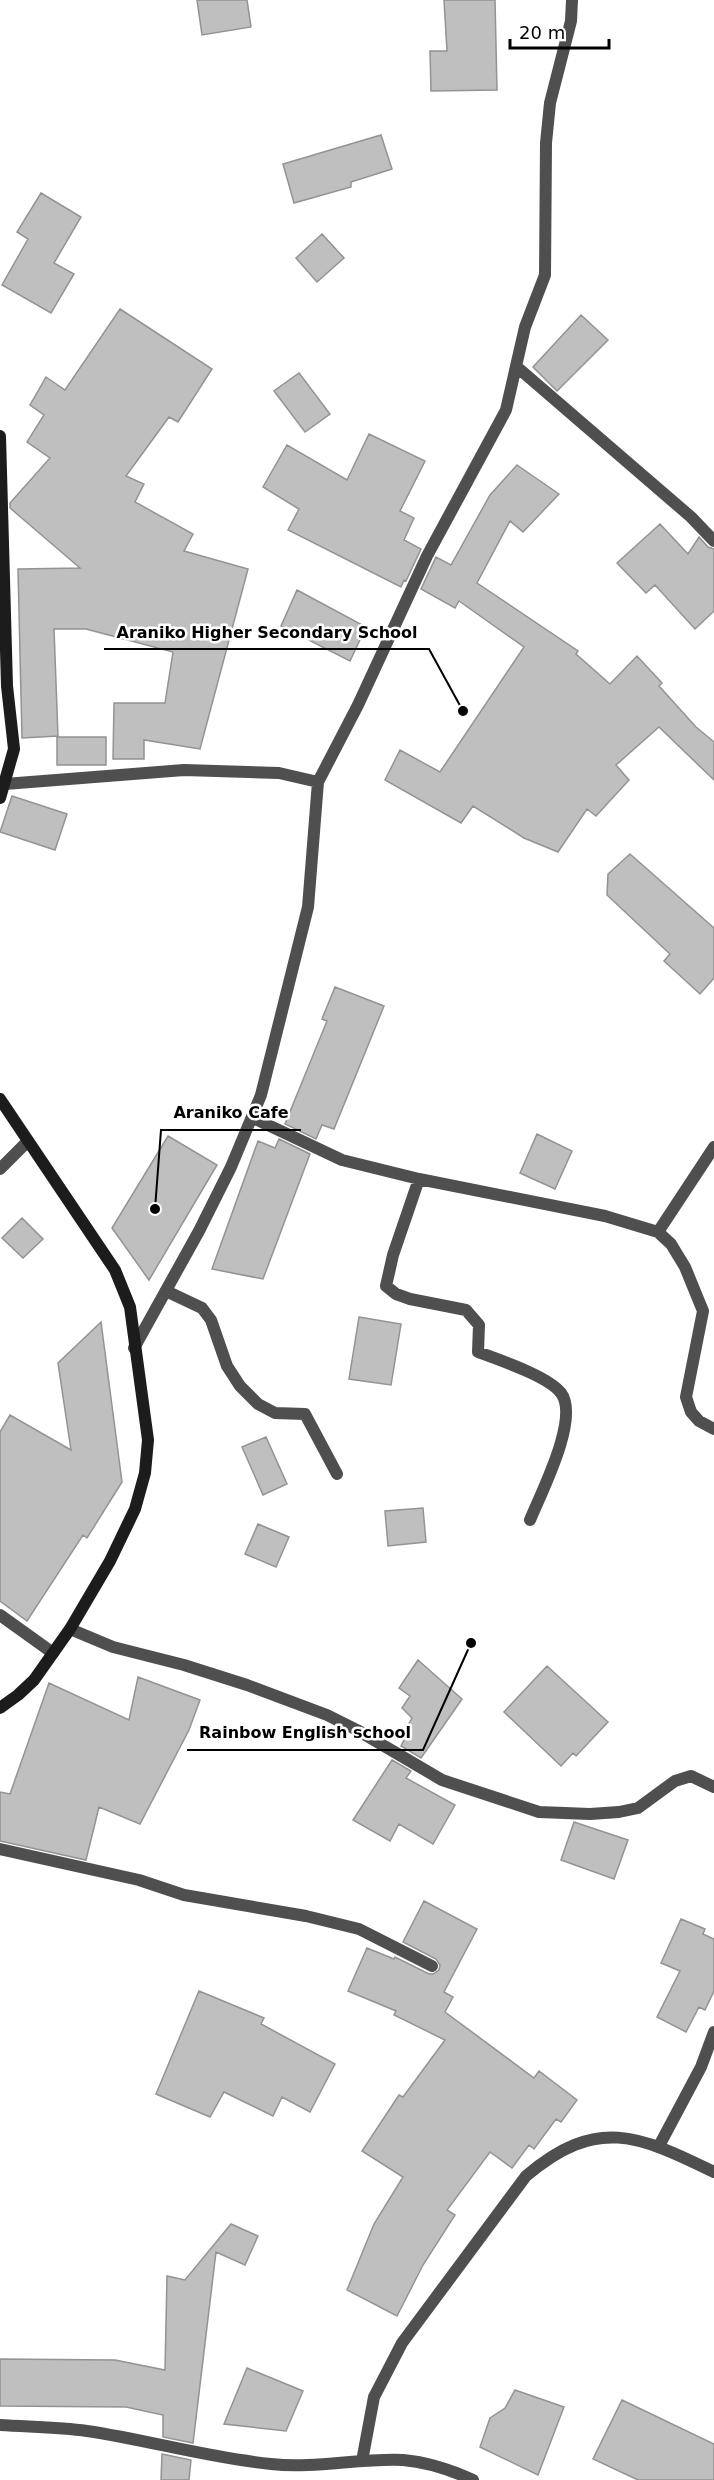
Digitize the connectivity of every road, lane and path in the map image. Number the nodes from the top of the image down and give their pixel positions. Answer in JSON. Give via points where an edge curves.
{"nodes":[{"id":1,"x":572,"y":0,"type":"edge"},
{"id":2,"x":517,"y":368,"type":"junction"},
{"id":3,"x":0,"y":436,"type":"edge"},
{"id":4,"x":714,"y":541,"type":"edge"},
{"id":5,"x":318,"y":783,"type":"junction"},
{"id":6,"x":5,"y":784,"type":"junction"},
{"id":7,"x":0,"y":798,"type":"edge"},
{"id":8,"x":0,"y":1099,"type":"edge"},
{"id":9,"x":253,"y":1118,"type":"junction"},
{"id":10,"x":28,"y":1141,"type":"junction"},
{"id":11,"x":714,"y":1147,"type":"edge"},
{"id":12,"x":0,"y":1169,"type":"edge"},
{"id":13,"x":419,"y":1179,"type":"junction"},
{"id":14,"x":658,"y":1232,"type":"junction"},
{"id":15,"x":166,"y":1292,"type":"junction"},
{"id":16,"x":703,"y":1311,"type":"junction"},
{"id":17,"x":714,"y":1321,"type":"edge"},
{"id":18,"x":134,"y":1348,"type":"junction"},
{"id":19,"x":714,"y":1429,"type":"edge"},
{"id":20,"x":337,"y":1474,"type":"dead end"},
{"id":21,"x":530,"y":1520,"type":"dead end"},
{"id":22,"x":0,"y":1615,"type":"edge"},
{"id":23,"x":70,"y":1629,"type":"junction"},
{"id":24,"x":53,"y":1653,"type":"junction"},
{"id":25,"x":0,"y":1708,"type":"edge"},
{"id":26,"x":714,"y":1786,"type":"edge"},
{"id":27,"x":0,"y":1849,"type":"edge"},
{"id":28,"x":432,"y":1966,"type":"dead end"},
{"id":29,"x":714,"y":2032,"type":"edge"},
{"id":30,"x":659,"y":2146,"type":"junction"},
{"id":31,"x":714,"y":2172,"type":"edge"},
{"id":32,"x":0,"y":2425,"type":"edge"},
{"id":33,"x":362,"y":2461,"type":"junction"},
{"id":34,"x":473,"y":2480,"type":"edge"}],
"edges":[{"from":1,"to":2,"type":"street","via":[[571,21],[550,103],[546,143],[545,275],[525,327]]},
{"from":2,"to":4,"type":"street"},
{"from":2,"to":5,"type":"street","via":[[506,410],[427,556]]},
{"from":3,"to":6,"type":"street","via":[[7,686],[14,749]]},
{"from":5,"to":6,"type":"street","via":[[279,773],[184,770]]},
{"from":5,"to":9,"type":"street","via":[[308,907]]},
{"from":6,"to":7,"type":"street"},
{"from":8,"to":10,"type":"street"},
{"from":9,"to":13,"type":"street","via":[[342,1160]]},
{"from":9,"to":15,"type":"street"},
{"from":10,"to":12,"type":"street"},
{"from":10,"to":18,"type":"street","via":[[115,1270],[130,1308]]},
{"from":11,"to":14,"type":"street"},
{"from":13,"to":14,"type":"street","via":[[605,1215]]},
{"from":13,"to":21,"type":"street","via":[[386,1286],[410,1299],[466,1311],[479,1325],[478,1352],[528,1372],[560,1392],[567,1406],[566,1429]]},
{"from":14,"to":16,"type":"street","via":[[685,1267]]},
{"from":15,"to":18,"type":"street"},
{"from":15,"to":20,"type":"street","via":[[202,1308],[212,1320],[227,1366],[258,1404],[275,1413],[305,1414]]},
{"from":16,"to":17,"type":"street"},
{"from":16,"to":19,"type":"street","via":[[686,1397],[691,1412]]},
{"from":18,"to":23,"type":"street","via":[[148,1440],[145,1473],[135,1509]]},
{"from":22,"to":24,"type":"street"},
{"from":23,"to":24,"type":"street"},
{"from":23,"to":26,"type":"street","via":[[113,1647],[247,1685],[327,1715],[442,1780],[539,1812],[590,1814],[638,1808],[675,1781],[691,1776]]},
{"from":24,"to":25,"type":"street","via":[[34,1680]]},
{"from":27,"to":28,"type":"street","via":[[139,1880],[184,1895],[359,1929]]},
{"from":29,"to":30,"type":"street","via":[[701,2067]]},
{"from":30,"to":31,"type":"street"},
{"from":30,"to":33,"type":"street","via":[[619,2136],[597,2138],[577,2143],[547,2159],[526,2176],[402,2343],[374,2397]]},
{"from":32,"to":33,"type":"street","via":[[85,2431],[272,2464],[312,2466]]},
{"from":33,"to":34,"type":"street","via":[[405,2460],[447,2469]]}]}
